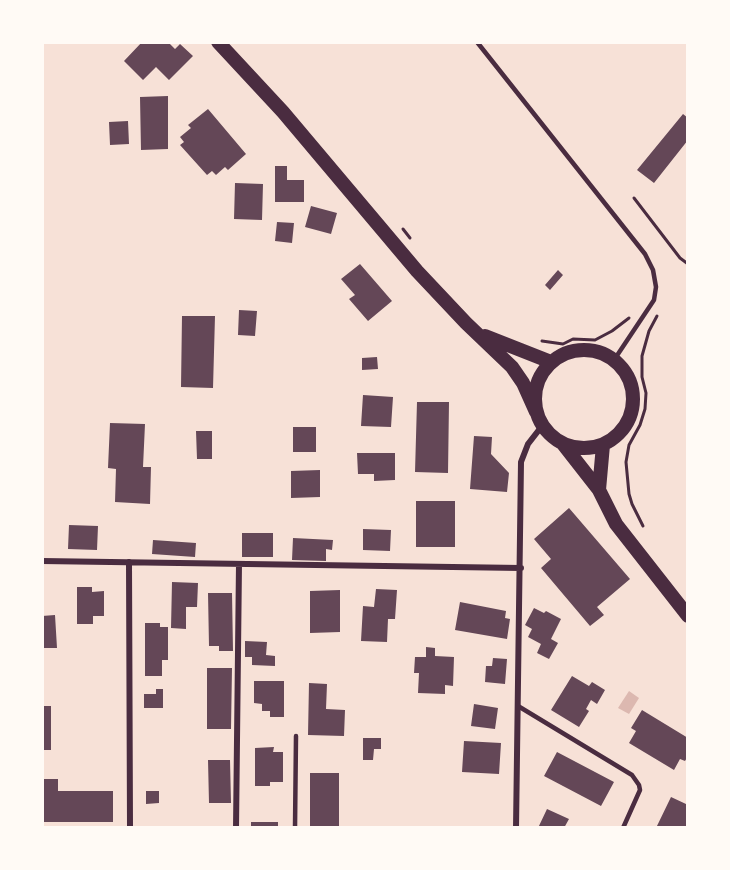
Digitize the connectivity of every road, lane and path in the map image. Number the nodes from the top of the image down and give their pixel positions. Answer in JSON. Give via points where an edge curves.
{"nodes":[{"id":1,"x":218,"y":42,"type":"edge"},
{"id":2,"x":477,"y":42,"type":"edge"},
{"id":3,"x":634,"y":198,"type":"dead end"},
{"id":4,"x":403,"y":229,"type":"dead end"},
{"id":5,"x":410,"y":238,"type":"dead end"},
{"id":6,"x":688,"y":264,"type":"edge"},
{"id":7,"x":651,"y":307,"type":"junction"},
{"id":8,"x":634,"y":313,"type":"dead end"},
{"id":9,"x":475,"y":331,"type":"junction"},
{"id":10,"x":541,"y":341,"type":"dead end"},
{"id":11,"x":614,"y":360,"type":"junction"},
{"id":12,"x":551,"y":362,"type":"junction"},
{"id":13,"x":536,"y":412,"type":"junction"},
{"id":14,"x":542,"y":426,"type":"junction"},
{"id":15,"x":563,"y":444,"type":"junction"},
{"id":16,"x":603,"y":445,"type":"junction"},
{"id":17,"x":599,"y":490,"type":"junction"},
{"id":18,"x":643,"y":526,"type":"dead end"},
{"id":19,"x":42,"y":561,"type":"edge"},
{"id":20,"x":129,"y":562,"type":"junction"},
{"id":21,"x":239,"y":564,"type":"junction"},
{"id":22,"x":520,"y":568,"type":"junction"},
{"id":23,"x":688,"y":616,"type":"edge"},
{"id":24,"x":518,"y":706,"type":"junction"},
{"id":25,"x":296,"y":736,"type":"dead end"},
{"id":26,"x":130,"y":828,"type":"edge"},
{"id":27,"x":237,"y":828,"type":"edge"},
{"id":28,"x":295,"y":828,"type":"edge"},
{"id":29,"x":516,"y":828,"type":"edge"},
{"id":30,"x":623,"y":828,"type":"edge"}],
"edges":[{"from":1,"to":9,"type":"main road","via":[[283,112],[387,237]]},
{"from":2,"to":7,"type":"lane","via":[[645,254],[655,278]]},
{"from":3,"to":6,"type":"path"},
{"from":4,"to":5,"type":"path"},
{"from":7,"to":11,"type":"lane"},
{"from":7,"to":18,"type":"path","via":[[659,311],[642,356],[645,409],[629,445],[625,473],[632,504]]},
{"from":8,"to":10,"type":"path","via":[[595,340],[573,339],[563,344]]},
{"from":9,"to":12,"type":"main road"},
{"from":9,"to":13,"type":"main road","via":[[515,372]]},
{"from":11,"to":12,"type":"main road","via":[[599,352],[582,350]]},
{"from":11,"to":16,"type":"main road","via":[[632,388],[633,405],[628,422]]},
{"from":12,"to":13,"type":"main road","via":[[537,385]]},
{"from":13,"to":14,"type":"main road"},
{"from":14,"to":15,"type":"main road"},
{"from":14,"to":22,"type":"street","via":[[528,444],[521,462]]},
{"from":15,"to":16,"type":"main road","via":[[586,449]]},
{"from":15,"to":17,"type":"main road"},
{"from":16,"to":17,"type":"main road"},
{"from":17,"to":23,"type":"main road","via":[[616,524]]},
{"from":19,"to":20,"type":"street"},
{"from":20,"to":21,"type":"street"},
{"from":20,"to":26,"type":"street"},
{"from":21,"to":22,"type":"street"},
{"from":21,"to":27,"type":"street"},
{"from":22,"to":24,"type":"street"},
{"from":24,"to":29,"type":"street"},
{"from":24,"to":30,"type":"lane","via":[[632,775],[640,790]]},
{"from":25,"to":28,"type":"lane"}]}
